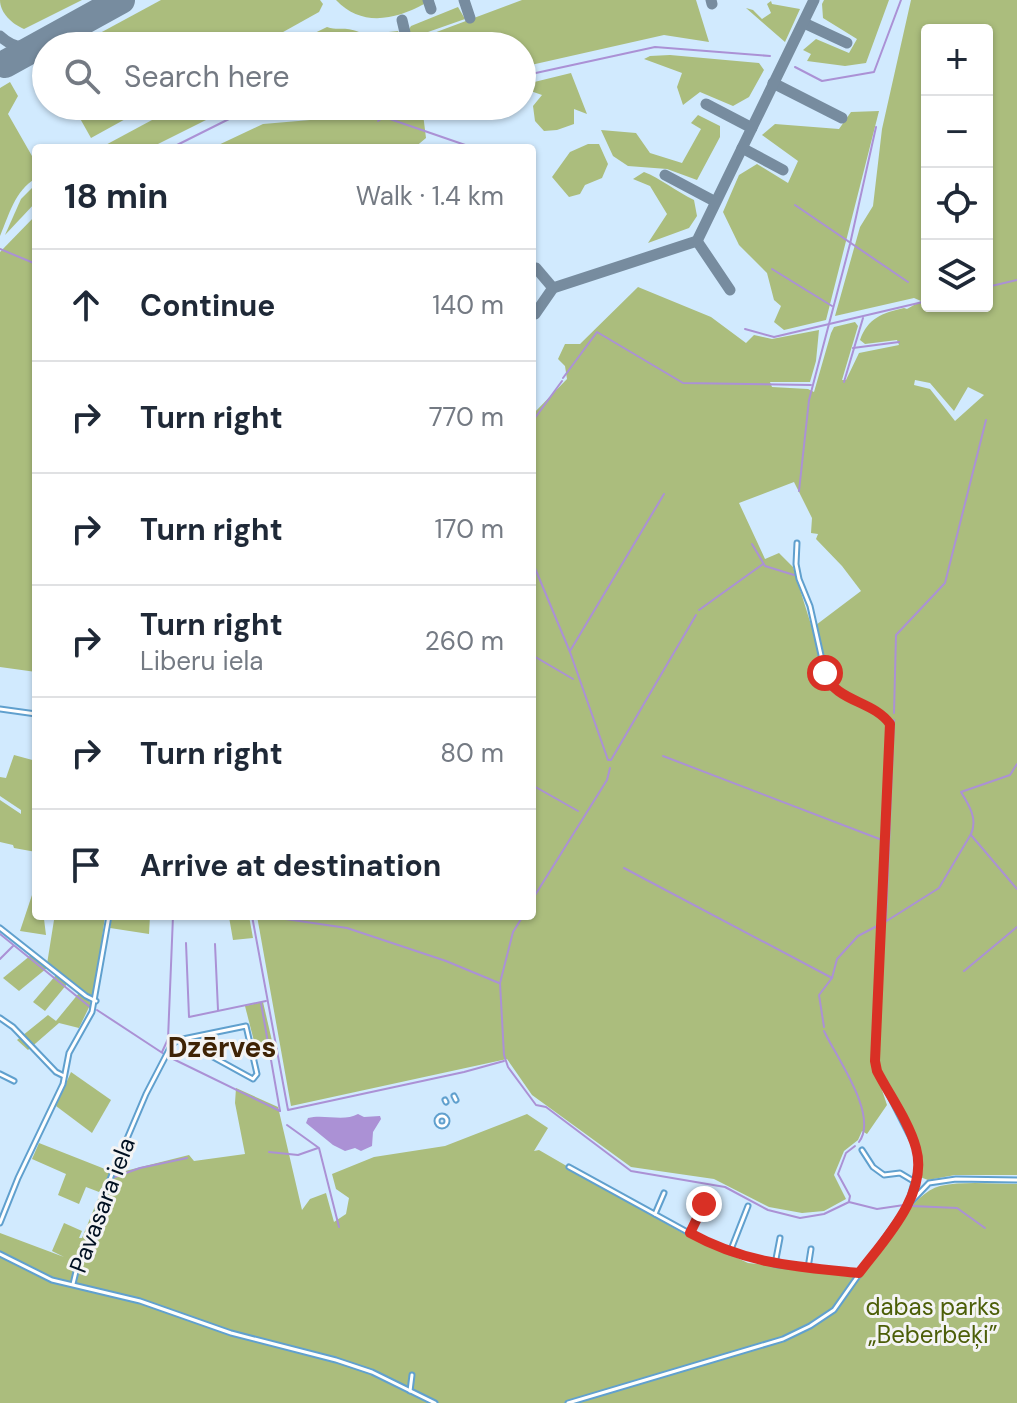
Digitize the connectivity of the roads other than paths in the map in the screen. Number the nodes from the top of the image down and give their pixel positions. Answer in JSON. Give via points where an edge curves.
{"nodes":[{"id":1,"x":797,"y":543,"type":"dead end"},
{"id":2,"x":0,"y":709,"type":"edge"},
{"id":3,"x":32,"y":713,"type":"edge"},
{"id":4,"x":108,"y":920,"type":"edge"},
{"id":5,"x":0,"y":928,"type":"edge"},
{"id":6,"x":96,"y":1001,"type":"junction"},
{"id":7,"x":0,"y":1018,"type":"edge"},
{"id":8,"x":7,"y":1024,"type":"junction"},
{"id":9,"x":1,"y":1027,"type":"edge"},
{"id":10,"x":180,"y":1040,"type":"junction"},
{"id":11,"x":0,"y":1074,"type":"edge"},
{"id":12,"x":64,"y":1076,"type":"junction"},
{"id":13,"x":14,"y":1081,"type":"dead end"},
{"id":14,"x":862,"y":1150,"type":"dead end"},
{"id":15,"x":569,"y":1167,"type":"dead end"},
{"id":16,"x":1017,"y":1180,"type":"edge"},
{"id":17,"x":915,"y":1182,"type":"junction"},
{"id":18,"x":664,"y":1193,"type":"dead end"},
{"id":19,"x":704,"y":1204,"type":"dead end"},
{"id":20,"x":908,"y":1205,"type":"junction"},
{"id":21,"x":748,"y":1206,"type":"dead end"},
{"id":22,"x":655,"y":1214,"type":"junction"},
{"id":23,"x":0,"y":1223,"type":"edge"},
{"id":24,"x":690,"y":1233,"type":"junction"},
{"id":25,"x":780,"y":1238,"type":"dead end"},
{"id":26,"x":811,"y":1249,"type":"dead end"},
{"id":27,"x":730,"y":1252,"type":"junction"},
{"id":28,"x":0,"y":1254,"type":"edge"},
{"id":29,"x":775,"y":1264,"type":"junction"},
{"id":30,"x":808,"y":1268,"type":"junction"},
{"id":31,"x":859,"y":1273,"type":"junction"},
{"id":32,"x":73,"y":1284,"type":"junction"},
{"id":33,"x":412,"y":1375,"type":"dead end"},
{"id":34,"x":410,"y":1391,"type":"junction"},
{"id":35,"x":435,"y":1403,"type":"edge"},
{"id":36,"x":568,"y":1403,"type":"edge"}],
"edges":[{"from":1,"to":17,"type":"street","via":[[799,579],[831,687],[890,724],[875,1061],[916,1148]]},
{"from":2,"to":3,"type":"street"},
{"from":4,"to":6,"type":"street"},
{"from":5,"to":6,"type":"street"},
{"from":6,"to":12,"type":"street","via":[[69,1053]]},
{"from":7,"to":8,"type":"street"},
{"from":8,"to":9,"type":"street"},
{"from":8,"to":12,"type":"street"},
{"from":10,"to":10,"type":"street","via":[[246,1026],[257,1074],[253,1079]]},
{"from":10,"to":32,"type":"street","name":"Pavasara iela","via":[[172,1042],[146,1094],[96,1217],[94,1242],[79,1259]]},
{"from":11,"to":13,"type":"street"},
{"from":12,"to":23,"type":"street"},
{"from":14,"to":17,"type":"street","via":[[884,1175],[900,1173]]},
{"from":15,"to":22,"type":"street"},
{"from":16,"to":20,"type":"street","via":[[938,1180],[922,1188]]},
{"from":17,"to":20,"type":"street"},
{"from":18,"to":22,"type":"street"},
{"from":19,"to":24,"type":"street"},
{"from":20,"to":31,"type":"street"},
{"from":21,"to":27,"type":"street"},
{"from":22,"to":24,"type":"street"},
{"from":24,"to":27,"type":"street"},
{"from":25,"to":29,"type":"street"},
{"from":26,"to":30,"type":"street"},
{"from":27,"to":29,"type":"street"},
{"from":28,"to":32,"type":"street","via":[[52,1280]]},
{"from":29,"to":30,"type":"street"},
{"from":30,"to":31,"type":"street"},
{"from":31,"to":36,"type":"street","via":[[826,1317],[783,1339]]},
{"from":32,"to":34,"type":"street","via":[[336,1360]]},
{"from":33,"to":34,"type":"street"},
{"from":34,"to":35,"type":"street"}]}
